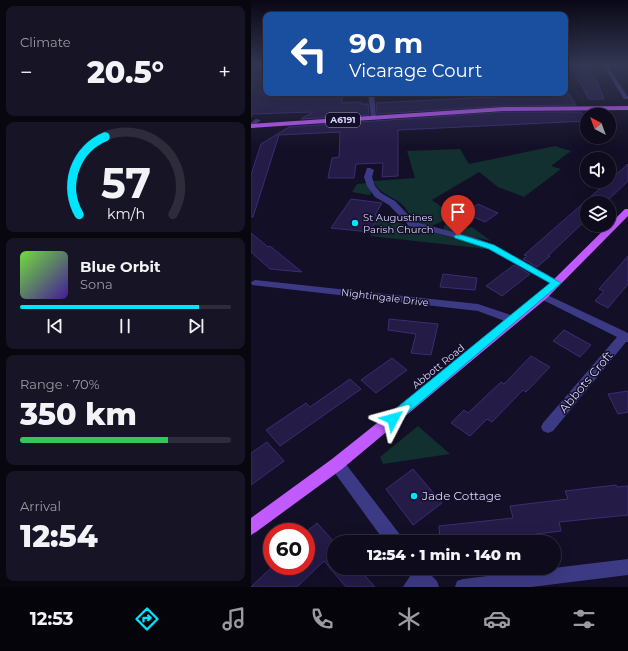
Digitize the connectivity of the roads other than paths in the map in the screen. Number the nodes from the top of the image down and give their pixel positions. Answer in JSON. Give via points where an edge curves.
{"nodes":[{"id":1,"x":622,"y":92,"type":"edge"},
{"id":2,"x":371,"y":96,"type":"edge"},
{"id":3,"x":627,"y":101,"type":"edge"},
{"id":4,"x":628,"y":108,"type":"edge"},
{"id":5,"x":373,"y":115,"type":"junction"},
{"id":6,"x":258,"y":120,"type":"junction"},
{"id":7,"x":251,"y":121,"type":"edge"},
{"id":8,"x":251,"y":126,"type":"edge"},
{"id":9,"x":370,"y":170,"type":"dead end"},
{"id":10,"x":628,"y":211,"type":"edge"},
{"id":11,"x":252,"y":281,"type":"edge"},
{"id":12,"x":556,"y":283,"type":"junction"},
{"id":13,"x":543,"y":296,"type":"junction"},
{"id":14,"x":513,"y":320,"type":"junction"},
{"id":15,"x":626,"y":338,"type":"edge"},
{"id":16,"x":548,"y":427,"type":"dead end"},
{"id":17,"x":337,"y":464,"type":"junction"},
{"id":18,"x":251,"y":527,"type":"edge"},
{"id":19,"x":390,"y":535,"type":"edge"},
{"id":20,"x":628,"y":567,"type":"edge"},
{"id":21,"x":463,"y":587,"type":"edge"}],
"edges":[{"from":1,"to":3,"type":"street"},
{"from":2,"to":5,"type":"street"},
{"from":3,"to":5,"type":"main road","number":"A6191","via":[[486,106]]},
{"from":4,"to":5,"type":"main road","number":"A6191","via":[[505,109]]},
{"from":5,"to":6,"type":"main road","number":"A6191"},
{"from":5,"to":8,"type":"main road","number":"A6191"},
{"from":6,"to":7,"type":"main road","number":"A6191"},
{"from":6,"to":8,"type":"street"},
{"from":9,"to":12,"type":"street","via":[[368,177],[378,195],[392,203],[412,224],[491,247]]},
{"from":10,"to":12,"type":"main road","name":"Abbott Road"},
{"from":11,"to":14,"type":"street","name":"Nightingale Drive","via":[[478,308]]},
{"from":12,"to":13,"type":"main road","name":"Abbott Road"},
{"from":13,"to":14,"type":"main road","name":"Abbott Road"},
{"from":13,"to":15,"type":"street","name":"Abbots Croft"},
{"from":14,"to":17,"type":"main road","name":"Abbott Road"},
{"from":15,"to":16,"type":"street","name":"Abbots Croft"},
{"from":17,"to":18,"type":"main road","name":"Abbott Road"},
{"from":17,"to":19,"type":"street"},
{"from":20,"to":21,"type":"street"}]}
